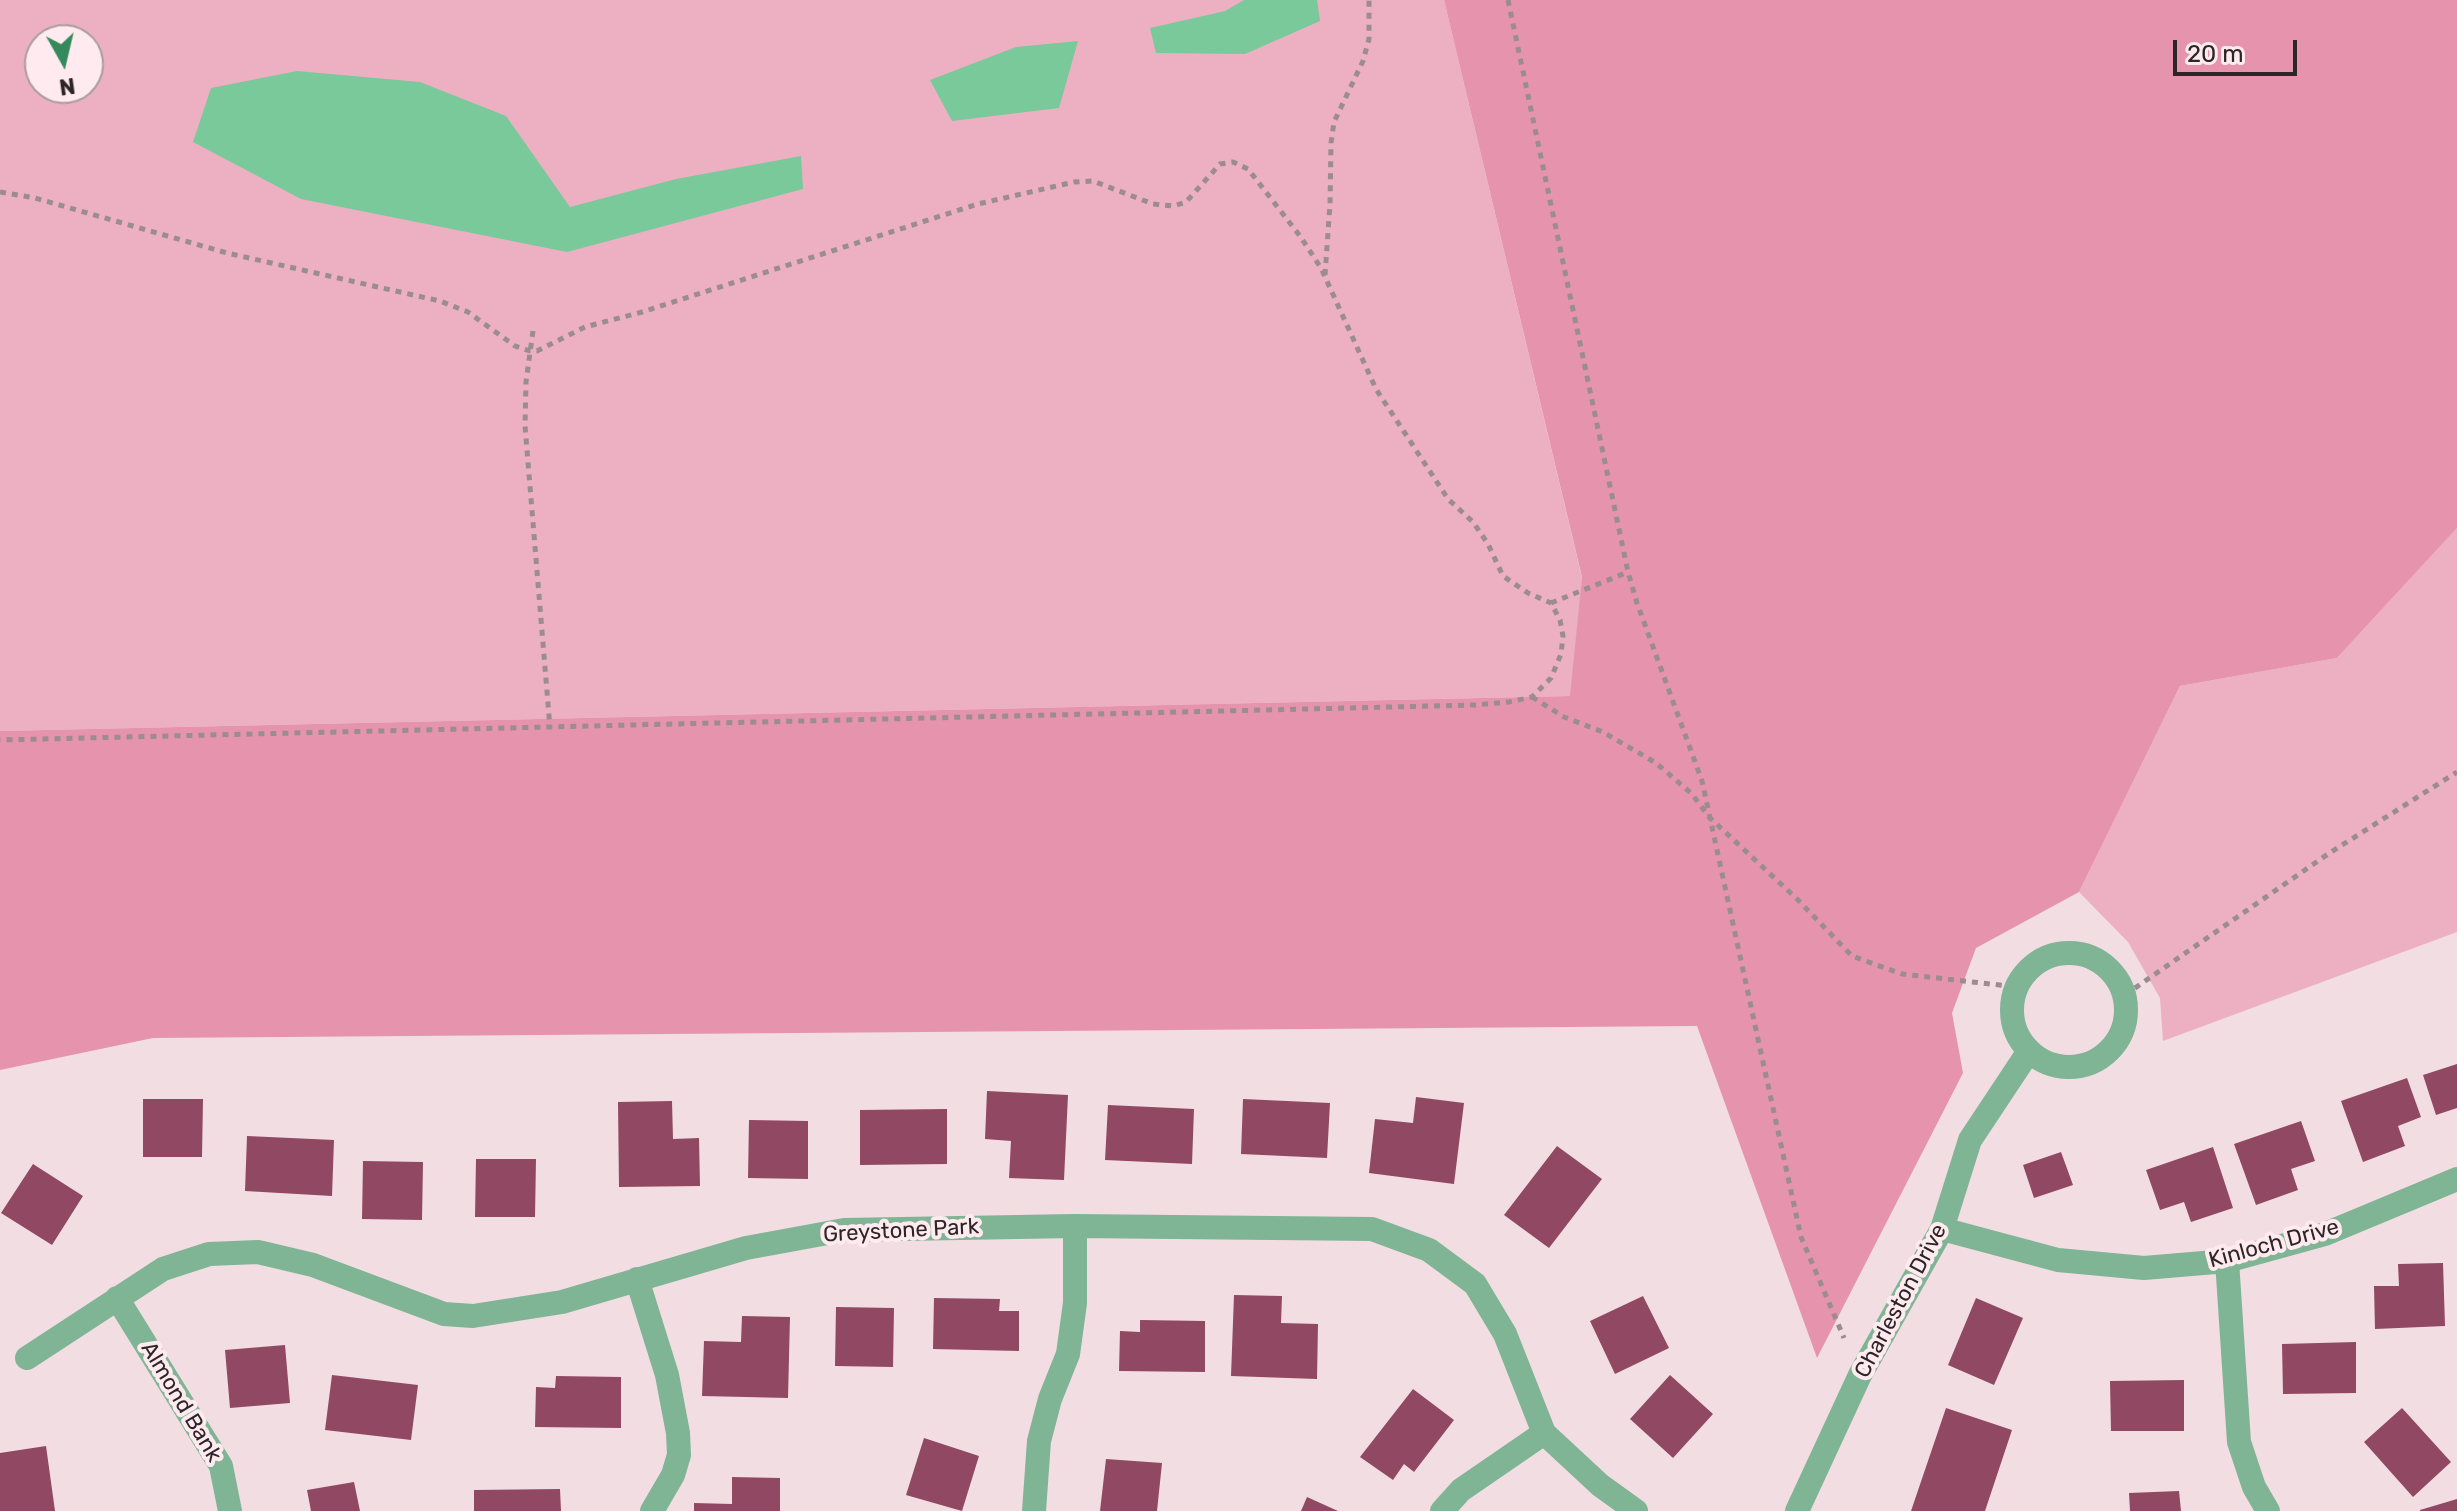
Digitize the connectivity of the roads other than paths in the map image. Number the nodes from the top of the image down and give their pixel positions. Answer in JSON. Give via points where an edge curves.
{"nodes":[{"id":1,"x":2029,"y":1051,"type":"junction"},
{"id":2,"x":2457,"y":1179,"type":"edge"},
{"id":3,"x":1075,"y":1226,"type":"junction"},
{"id":4,"x":1942,"y":1229,"type":"junction"},
{"id":5,"x":2227,"y":1261,"type":"junction"},
{"id":6,"x":637,"y":1279,"type":"junction"},
{"id":7,"x":117,"y":1298,"type":"junction"},
{"id":8,"x":27,"y":1358,"type":"dead end"},
{"id":9,"x":1544,"y":1433,"type":"junction"},
{"id":10,"x":230,"y":1511,"type":"edge"},
{"id":11,"x":652,"y":1511,"type":"edge"},
{"id":12,"x":1034,"y":1511,"type":"edge"},
{"id":13,"x":1442,"y":1511,"type":"edge"},
{"id":14,"x":1636,"y":1511,"type":"edge"},
{"id":15,"x":1797,"y":1511,"type":"edge"},
{"id":16,"x":2268,"y":1511,"type":"edge"}],
"edges":[{"from":1,"to":1,"type":"street","via":[[2013,1021],[2012,1004],[2017,987],[2039,961],[2072,953],[2089,956],[2117,978],[2126,1014],[2113,1048],[2098,1060],[2062,1067]]},
{"from":1,"to":4,"type":"street","name":"Charleston Drive","via":[[1970,1140]]},
{"from":2,"to":5,"type":"street","name":"Kinloch Drive","via":[[2325,1234]]},
{"from":3,"to":6,"type":"street","name":"Greystone Park","via":[[844,1230],[746,1248]]},
{"from":3,"to":9,"type":"street","name":"Greystone Park","via":[[1372,1229],[1429,1250],[1475,1284],[1505,1334]]},
{"from":3,"to":12,"type":"street","via":[[1075,1303],[1068,1354],[1039,1441]]},
{"from":4,"to":5,"type":"street","name":"Kinloch Drive","via":[[2058,1260],[2144,1268]]},
{"from":4,"to":15,"type":"street","name":"Charleston Drive","via":[[1860,1375]]},
{"from":5,"to":16,"type":"street","via":[[2239,1442]]},
{"from":6,"to":7,"type":"street","name":"Greystone Park","via":[[562,1302],[473,1316],[444,1314],[313,1265],[246,1252],[209,1254],[163,1269]]},
{"from":6,"to":11,"type":"street","via":[[667,1375],[678,1433],[673,1475]]},
{"from":7,"to":8,"type":"street","name":"Greystone Park"},
{"from":7,"to":10,"type":"street","name":"Almond Bank","via":[[221,1466]]},
{"from":9,"to":13,"type":"street","via":[[1461,1490]]},
{"from":9,"to":14,"type":"street","name":"Greystone Park"}]}
